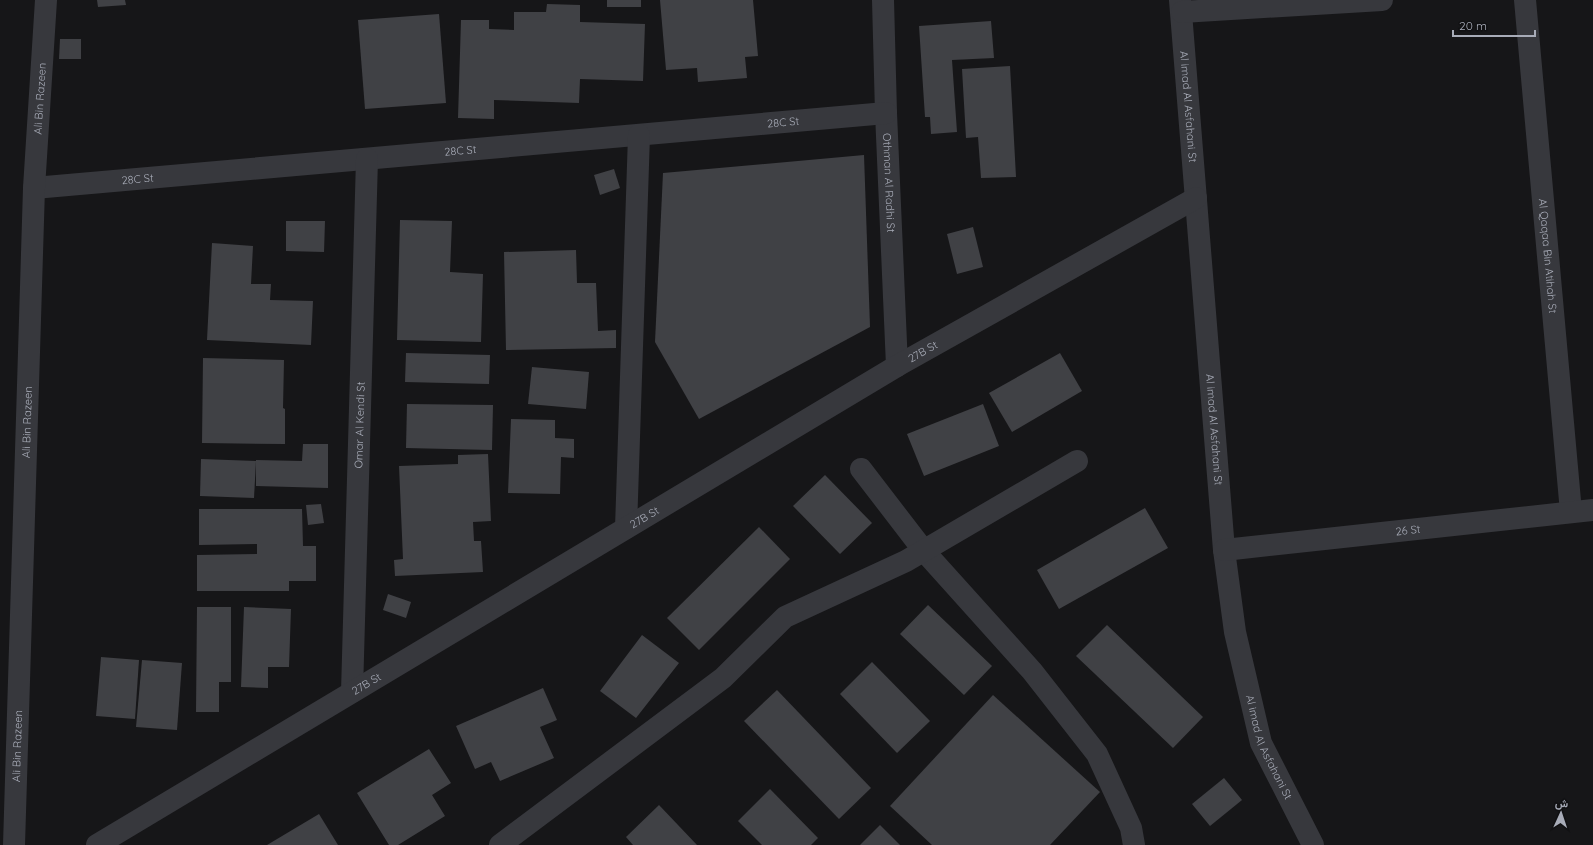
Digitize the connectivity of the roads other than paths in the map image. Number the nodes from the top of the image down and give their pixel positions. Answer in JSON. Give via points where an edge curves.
{"nodes":[{"id":1,"x":46,"y":0,"type":"edge"},
{"id":2,"x":883,"y":0,"type":"edge"},
{"id":3,"x":1382,"y":0,"type":"edge"},
{"id":4,"x":1525,"y":0,"type":"edge"},
{"id":5,"x":1181,"y":6,"type":"edge"},
{"id":6,"x":886,"y":113,"type":"junction"},
{"id":7,"x":639,"y":135,"type":"junction"},
{"id":8,"x":367,"y":159,"type":"junction"},
{"id":9,"x":34,"y":188,"type":"junction"},
{"id":10,"x":1196,"y":198,"type":"junction"},
{"id":11,"x":897,"y":366,"type":"junction"},
{"id":12,"x":1077,"y":461,"type":"dead end"},
{"id":13,"x":861,"y":469,"type":"dead end"},
{"id":14,"x":1593,"y":510,"type":"edge"},
{"id":15,"x":1570,"y":512,"type":"junction"},
{"id":16,"x":626,"y":528,"type":"junction"},
{"id":17,"x":1224,"y":550,"type":"junction"},
{"id":18,"x":924,"y":551,"type":"junction"},
{"id":19,"x":352,"y":692,"type":"junction"},
{"id":20,"x":14,"y":845,"type":"edge"},
{"id":21,"x":97,"y":845,"type":"edge"},
{"id":22,"x":500,"y":845,"type":"edge"},
{"id":23,"x":1134,"y":845,"type":"edge"},
{"id":24,"x":1313,"y":845,"type":"edge"}],
"edges":[{"from":1,"to":9,"type":"street","name":"Ali Bin Razeen"},
{"from":2,"to":6,"type":"street","name":"Othman Al Radhi St"},
{"from":3,"to":5,"type":"street"},
{"from":4,"to":15,"type":"street","name":"Al Qaqaa Bin Atihah St"},
{"from":5,"to":10,"type":"street","name":"Al imad Al Asfahani St"},
{"from":6,"to":7,"type":"street","name":"28C St"},
{"from":6,"to":11,"type":"street","name":"Othman Al Radhi St"},
{"from":7,"to":8,"type":"street","name":"28C St"},
{"from":7,"to":16,"type":"street"},
{"from":8,"to":9,"type":"street","name":"28C St"},
{"from":8,"to":19,"type":"street","name":"Omar Al Kendi St"},
{"from":9,"to":20,"type":"street","name":"Ali Bin Razeen"},
{"from":10,"to":11,"type":"street","name":"27B St"},
{"from":10,"to":17,"type":"street","name":"Al imad Al Asfahani St","via":[[1206,350]]},
{"from":11,"to":16,"type":"street","name":"27B St"},
{"from":12,"to":18,"type":"street"},
{"from":13,"to":18,"type":"street"},
{"from":14,"to":15,"type":"street","name":"26 St"},
{"from":15,"to":17,"type":"street","name":"26 St"},
{"from":16,"to":19,"type":"street","name":"27B St"},
{"from":17,"to":24,"type":"street","name":"Al imad Al Asfahani St","via":[[1235,632],[1261,743]]},
{"from":18,"to":22,"type":"street","via":[[785,617],[723,678]]},
{"from":18,"to":23,"type":"street","via":[[1032,671],[1097,754],[1131,828]]},
{"from":19,"to":21,"type":"street","name":"27B St"}]}
